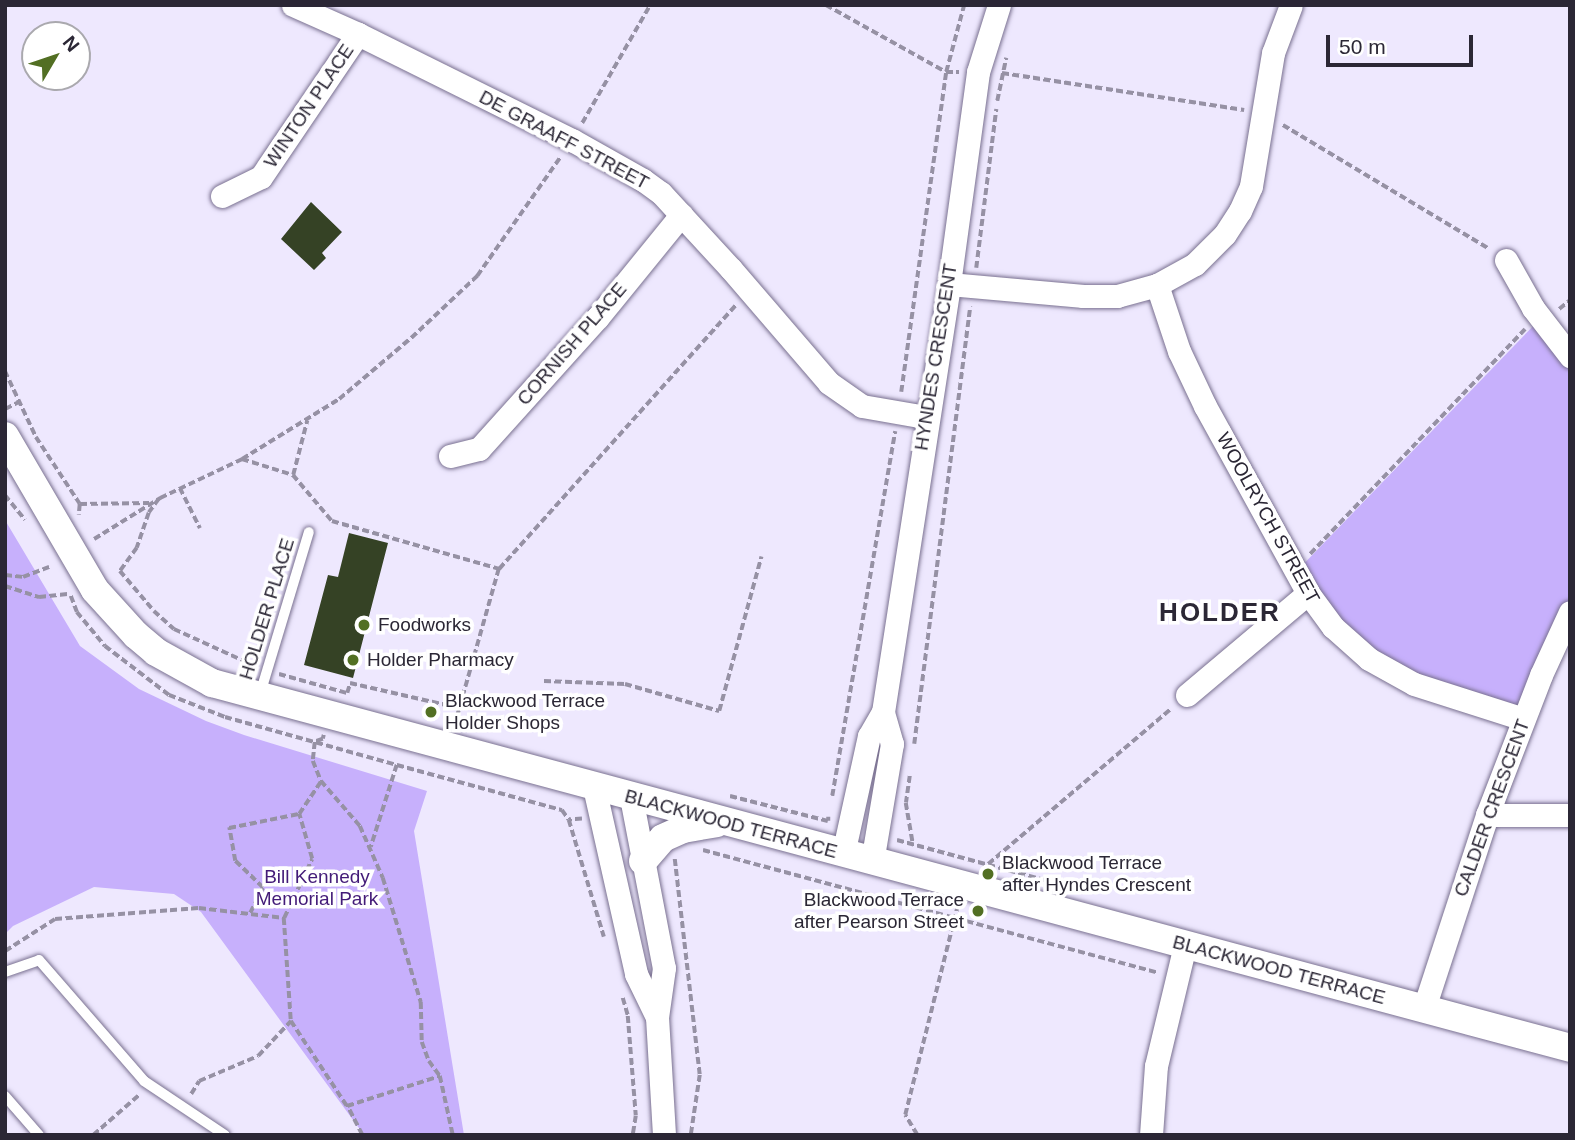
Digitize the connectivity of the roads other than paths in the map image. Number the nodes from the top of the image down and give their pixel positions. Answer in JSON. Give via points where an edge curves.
{"nodes":[{"id":1,"x":293,"y":5,"type":"edge"},
{"id":2,"x":999,"y":5,"type":"edge"},
{"id":3,"x":1291,"y":5,"type":"edge"},
{"id":4,"x":358,"y":34,"type":"junction"},
{"id":5,"x":222,"y":196,"type":"dead end"},
{"id":6,"x":681,"y":215,"type":"junction"},
{"id":7,"x":1506,"y":260,"type":"road end"},
{"id":8,"x":949,"y":284,"type":"junction"},
{"id":9,"x":1157,"y":285,"type":"junction"},
{"id":10,"x":1570,"y":356,"type":"edge"},
{"id":11,"x":926,"y":416,"type":"junction"},
{"id":12,"x":9,"y":447,"type":"edge"},
{"id":13,"x":450,"y":456,"type":"dead end"},
{"id":14,"x":309,"y":532,"type":"dead end"},
{"id":15,"x":1308,"y":593,"type":"junction"},
{"id":16,"x":1570,"y":612,"type":"edge"},
{"id":17,"x":263,"y":683,"type":"junction"},
{"id":18,"x":1187,"y":695,"type":"dead end"},
{"id":19,"x":883,"y":712,"type":"junction"},
{"id":20,"x":1524,"y":719,"type":"junction"},
{"id":21,"x":594,"y":788,"type":"junction"},
{"id":22,"x":631,"y":797,"type":"junction"},
{"id":23,"x":1487,"y":815,"type":"junction"},
{"id":24,"x":1570,"y":815,"type":"edge"},
{"id":25,"x":722,"y":821,"type":"junction"},
{"id":26,"x":843,"y":854,"type":"junction"},
{"id":27,"x":643,"y":860,"type":"junction"},
{"id":28,"x":872,"y":862,"type":"junction"},
{"id":29,"x":1185,"y":945,"type":"junction"},
{"id":30,"x":5,"y":972,"type":"edge"},
{"id":31,"x":1424,"y":1008,"type":"junction"},
{"id":32,"x":657,"y":1017,"type":"junction"},
{"id":33,"x":1570,"y":1048,"type":"edge"},
{"id":34,"x":5,"y":1096,"type":"edge"},
{"id":35,"x":39,"y":1135,"type":"edge"},
{"id":36,"x":225,"y":1135,"type":"edge"},
{"id":37,"x":664,"y":1135,"type":"edge"},
{"id":38,"x":1151,"y":1135,"type":"edge"}],
"edges":[{"from":1,"to":4,"type":"street","name":"DE GRAAFF STREET"},
{"from":2,"to":8,"type":"street","name":"HYNDES CRESCENT","via":[[978,72]]},
{"from":3,"to":9,"type":"street","via":[[1273,52],[1251,186],[1240,211],[1210,251]]},
{"from":4,"to":5,"type":"street","name":"WINTON PLACE","via":[[261,177]]},
{"from":4,"to":6,"type":"street","name":"DE GRAAFF STREET","via":[[572,140],[643,180]]},
{"from":6,"to":11,"type":"street","name":"DE GRAAFF STREET","via":[[829,383],[862,406]]},
{"from":6,"to":13,"type":"street","name":"CORNISH PLACE","via":[[598,317],[479,449]]},
{"from":7,"to":10,"type":"street","via":[[1538,315]]},
{"from":8,"to":9,"type":"street","via":[[1102,297]]},
{"from":8,"to":11,"type":"street","name":"HYNDES CRESCENT"},
{"from":9,"to":15,"type":"street","name":"WOOLRYCH STREET","via":[[1179,351],[1205,406]]},
{"from":11,"to":19,"type":"street","name":"HYNDES CRESCENT"},
{"from":12,"to":17,"type":"street","name":"BLACKWOOD TERRACE","via":[[95,590],[136,635],[181,668],[212,683]]},
{"from":14,"to":17,"type":"lane","name":"HOLDER PLACE"},
{"from":15,"to":18,"type":"street"},
{"from":15,"to":20,"type":"street","name":"WOOLRYCH STREET","via":[[1351,645],[1387,670],[1414,684]]},
{"from":16,"to":20,"type":"street","name":"CALDER CRESCENT"},
{"from":17,"to":21,"type":"street","name":"BLACKWOOD TERRACE"},
{"from":19,"to":26,"type":"street","name":"HYNDES CRESCENT","via":[[869,736]]},
{"from":19,"to":28,"type":"street","name":"HYNDES CRESCENT","via":[[892,744]]},
{"from":20,"to":23,"type":"street","name":"CALDER CRESCENT"},
{"from":21,"to":22,"type":"street","name":"BLACKWOOD TERRACE"},
{"from":21,"to":32,"type":"street","via":[[636,974]]},
{"from":22,"to":25,"type":"street","name":"BLACKWOOD TERRACE"},
{"from":22,"to":27,"type":"street"},
{"from":23,"to":24,"type":"street"},
{"from":23,"to":31,"type":"street","name":"CALDER CRESCENT"},
{"from":25,"to":26,"type":"street","name":"BLACKWOOD TERRACE"},
{"from":25,"to":27,"type":"street","via":[[663,838]]},
{"from":26,"to":28,"type":"street","name":"BLACKWOOD TERRACE"},
{"from":27,"to":32,"type":"street","via":[[664,968]]},
{"from":28,"to":29,"type":"street","name":"BLACKWOOD TERRACE"},
{"from":29,"to":31,"type":"street","name":"BLACKWOOD TERRACE"},
{"from":29,"to":38,"type":"street","via":[[1156,1066]]},
{"from":30,"to":36,"type":"lane","via":[[40,960],[144,1081]]},
{"from":31,"to":33,"type":"street","name":"BLACKWOOD TERRACE"},
{"from":32,"to":37,"type":"street"},
{"from":34,"to":35,"type":"lane"}]}
